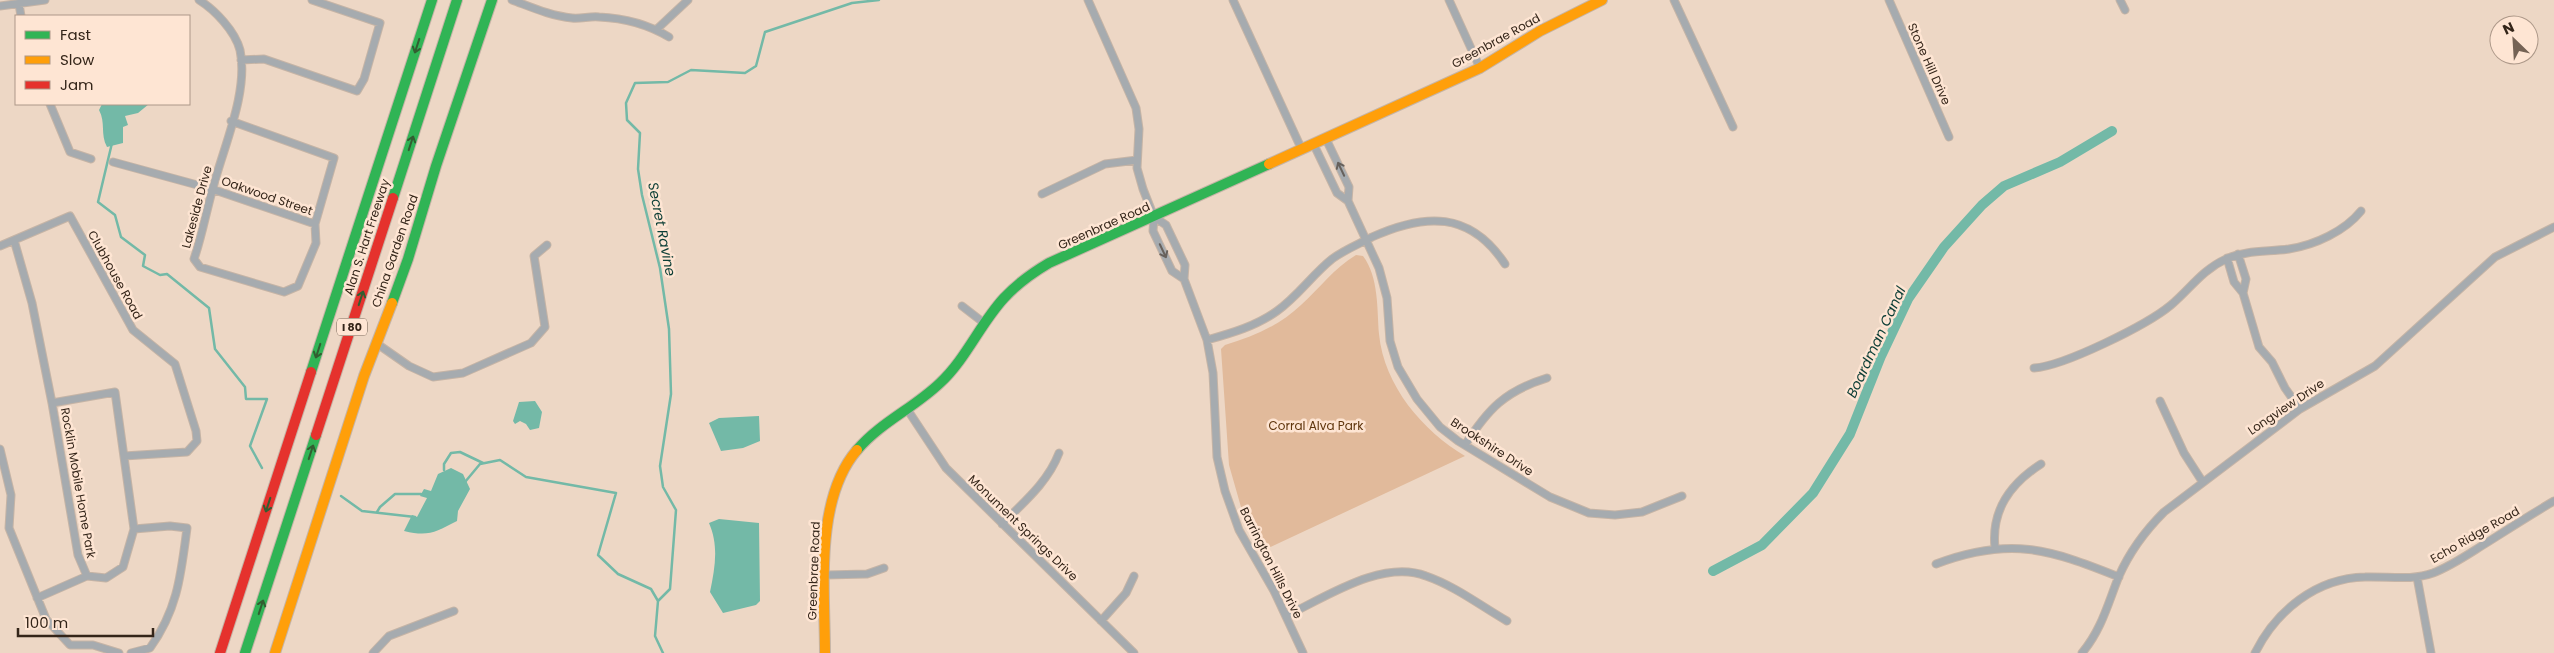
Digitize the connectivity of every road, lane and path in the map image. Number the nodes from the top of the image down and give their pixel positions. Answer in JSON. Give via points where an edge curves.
{"nodes":[{"id":1,"x":45,"y":0,"type":"edge"},
{"id":2,"x":199,"y":0,"type":"edge"},
{"id":3,"x":312,"y":0,"type":"edge"},
{"id":4,"x":432,"y":0,"type":"edge"},
{"id":5,"x":457,"y":0,"type":"edge"},
{"id":6,"x":492,"y":0,"type":"edge"},
{"id":7,"x":512,"y":0,"type":"edge"},
{"id":8,"x":688,"y":0,"type":"edge"},
{"id":9,"x":1088,"y":0,"type":"edge"},
{"id":10,"x":1233,"y":0,"type":"edge"},
{"id":11,"x":1448,"y":0,"type":"edge"},
{"id":12,"x":1602,"y":0,"type":"edge"},
{"id":13,"x":1674,"y":0,"type":"edge"},
{"id":14,"x":1889,"y":0,"type":"edge"},
{"id":15,"x":2120,"y":0,"type":"edge"},
{"id":16,"x":19,"y":4,"type":"junction"},
{"id":17,"x":0,"y":6,"type":"edge"},
{"id":18,"x":2125,"y":10,"type":"dead end"},
{"id":19,"x":21,"y":15,"type":"edge"},
{"id":20,"x":656,"y":29,"type":"junction"},
{"id":21,"x":669,"y":37,"type":"dead end"},
{"id":22,"x":240,"y":60,"type":"junction"},
{"id":23,"x":1480,"y":68,"type":"junction"},
{"id":24,"x":50,"y":105,"type":"edge"},
{"id":25,"x":231,"y":121,"type":"junction"},
{"id":26,"x":1733,"y":126,"type":"dead end"},
{"id":27,"x":1949,"y":137,"type":"dead end"},
{"id":28,"x":1326,"y":139,"type":"junction"},
{"id":29,"x":1314,"y":145,"type":"junction"},
{"id":30,"x":1302,"y":150,"type":"junction"},
{"id":31,"x":91,"y":159,"type":"dead end"},
{"id":32,"x":1137,"y":160,"type":"junction"},
{"id":33,"x":113,"y":162,"type":"dead end"},
{"id":34,"x":212,"y":189,"type":"junction"},
{"id":35,"x":1042,"y":194,"type":"dead end"},
{"id":36,"x":1348,"y":201,"type":"junction"},
{"id":37,"x":2361,"y":211,"type":"dead end"},
{"id":38,"x":1154,"y":217,"type":"junction"},
{"id":39,"x":315,"y":224,"type":"junction"},
{"id":40,"x":2554,"y":228,"type":"edge"},
{"id":41,"x":14,"y":240,"type":"junction"},
{"id":42,"x":1366,"y":240,"type":"junction"},
{"id":43,"x":547,"y":245,"type":"dead end"},
{"id":44,"x":0,"y":246,"type":"edge"},
{"id":45,"x":2238,"y":254,"type":"junction"},
{"id":46,"x":2227,"y":258,"type":"junction"},
{"id":47,"x":1505,"y":264,"type":"dead end"},
{"id":48,"x":2244,"y":274,"type":"junction"},
{"id":49,"x":2232,"y":277,"type":"junction"},
{"id":50,"x":1184,"y":279,"type":"junction"},
{"id":51,"x":2243,"y":293,"type":"junction"},
{"id":52,"x":962,"y":306,"type":"dead end"},
{"id":53,"x":984,"y":323,"type":"junction"},
{"id":54,"x":1207,"y":340,"type":"junction"},
{"id":55,"x":376,"y":343,"type":"junction"},
{"id":56,"x":2034,"y":368,"type":"dead end"},
{"id":57,"x":1547,"y":378,"type":"dead end"},
{"id":58,"x":2160,"y":401,"type":"dead end"},
{"id":59,"x":52,"y":403,"type":"junction"},
{"id":60,"x":907,"y":409,"type":"junction"},
{"id":61,"x":2300,"y":409,"type":"junction"},
{"id":62,"x":1465,"y":445,"type":"junction"},
{"id":63,"x":0,"y":449,"type":"edge"},
{"id":64,"x":1059,"y":453,"type":"dead end"},
{"id":65,"x":124,"y":456,"type":"junction"},
{"id":66,"x":2041,"y":464,"type":"dead end"},
{"id":67,"x":2202,"y":481,"type":"junction"},
{"id":68,"x":1682,"y":496,"type":"dead end"},
{"id":69,"x":2554,"y":501,"type":"edge"},
{"id":70,"x":1002,"y":524,"type":"junction"},
{"id":71,"x":134,"y":529,"type":"junction"},
{"id":72,"x":1995,"y":548,"type":"junction"},
{"id":73,"x":1936,"y":564,"type":"dead end"},
{"id":74,"x":884,"y":568,"type":"dead end"},
{"id":75,"x":826,"y":575,"type":"junction"},
{"id":76,"x":87,"y":576,"type":"junction"},
{"id":77,"x":1134,"y":576,"type":"dead end"},
{"id":78,"x":2119,"y":577,"type":"junction"},
{"id":79,"x":2417,"y":577,"type":"junction"},
{"id":80,"x":37,"y":598,"type":"junction"},
{"id":81,"x":454,"y":611,"type":"dead end"},
{"id":82,"x":1286,"y":616,"type":"junction"},
{"id":83,"x":1101,"y":621,"type":"junction"},
{"id":84,"x":1507,"y":621,"type":"dead end"},
{"id":85,"x":119,"y":653,"type":"edge"},
{"id":86,"x":131,"y":653,"type":"edge"},
{"id":87,"x":220,"y":653,"type":"edge"},
{"id":88,"x":246,"y":653,"type":"edge"},
{"id":89,"x":275,"y":653,"type":"edge"},
{"id":90,"x":373,"y":653,"type":"edge"},
{"id":91,"x":825,"y":653,"type":"edge"},
{"id":92,"x":1134,"y":653,"type":"edge"},
{"id":93,"x":1303,"y":653,"type":"edge"},
{"id":94,"x":2082,"y":653,"type":"edge"},
{"id":95,"x":2255,"y":653,"type":"edge"},
{"id":96,"x":2430,"y":653,"type":"edge"}],
"edges":[{"from":1,"to":16,"type":"street"},
{"from":2,"to":22,"type":"street","name":"Lakeside Drive","via":[[224,22],[240,48]]},
{"from":3,"to":22,"type":"street","via":[[380,23],[364,79],[357,91],[264,60]]},
{"from":4,"to":87,"type":"main road","name":"Alan S. Hart Freeway","number":"I 80","one_way":true},
{"from":88,"to":5,"type":"main road","name":"Alan S. Hart Freeway","number":"I 80","one_way":true},
{"from":6,"to":55,"type":"main road","name":"China Garden Road","via":[[438,156],[408,259]]},
{"from":7,"to":20,"type":"street","via":[[549,14],[572,18],[599,16]]},
{"from":8,"to":20,"type":"street"},
{"from":9,"to":32,"type":"street","via":[[1136,108],[1139,129]]},
{"from":10,"to":30,"type":"street"},
{"from":11,"to":23,"type":"street"},
{"from":12,"to":23,"type":"main road","name":"Greenbrae Road","via":[[1540,30]]},
{"from":13,"to":26,"type":"street"},
{"from":14,"to":27,"type":"street","name":"Stone Hill Drive"},
{"from":15,"to":18,"type":"street"},
{"from":16,"to":17,"type":"street"},
{"from":16,"to":19,"type":"street"},
{"from":20,"to":21,"type":"street"},
{"from":22,"to":25,"type":"street","name":"Lakeside Drive","via":[[242,75]]},
{"from":23,"to":28,"type":"main road","name":"Greenbrae Road"},
{"from":24,"to":31,"type":"street","via":[[70,152]]},
{"from":25,"to":34,"type":"street","name":"Lakeside Drive"},
{"from":25,"to":39,"type":"street","via":[[334,158]]},
{"from":28,"to":29,"type":"main road","name":"Greenbrae Road"},
{"from":36,"to":28,"type":"street","name":"Brookshire Drive","one_way":true,"via":[[1349,187]]},
{"from":29,"to":30,"type":"main road","name":"Greenbrae Road"},
{"from":29,"to":36,"type":"street","name":"Brookshire Drive","via":[[1337,193]]},
{"from":30,"to":38,"type":"main road","name":"Greenbrae Road"},
{"from":32,"to":35,"type":"street","via":[[1105,164]]},
{"from":32,"to":38,"type":"street","via":[[1143,189]]},
{"from":33,"to":34,"type":"street","name":"Oakwood Street"},
{"from":34,"to":39,"type":"street","name":"Oakwood Street"},
{"from":34,"to":39,"type":"street","name":"Lakeside Drive","via":[[194,259],[200,266],[284,292],[298,286],[316,242]]},
{"from":36,"to":42,"type":"street","name":"Brookshire Drive"},
{"from":37,"to":45,"type":"street","via":[[2340,229],[2306,245]]},
{"from":38,"to":50,"type":"street","name":"Barrington Hills Drive","via":[[1166,225],[1185,265]]},
{"from":38,"to":50,"type":"street","name":"Barrington Hills Drive","one_way":true,"via":[[1153,231],[1164,255],[1172,271]]},
{"from":38,"to":53,"type":"main road","name":"Greenbrae Road","via":[[1033,272],[1006,294]]},
{"from":40,"to":61,"type":"street","name":"Longview Drive","via":[[2495,257],[2374,366]]},
{"from":41,"to":44,"type":"street","name":"Clubhouse Road"},
{"from":41,"to":59,"type":"street","name":"Rocklin Mobile Home Park","via":[[32,303]]},
{"from":41,"to":65,"type":"street","name":"Clubhouse Road","via":[[70,216],[133,330],[175,364],[197,441],[188,452]]},
{"from":42,"to":47,"type":"street","via":[[1416,221],[1449,222],[1486,240]]},
{"from":42,"to":54,"type":"street","via":[[1334,258],[1276,312],[1243,329]]},
{"from":42,"to":62,"type":"street","name":"Brookshire Drive","via":[[1384,282],[1390,341],[1398,367],[1428,415]]},
{"from":43,"to":55,"type":"street","via":[[534,256],[545,327],[531,343],[463,373],[433,377],[409,366]]},
{"from":45,"to":46,"type":"street"},
{"from":45,"to":48,"type":"street"},
{"from":46,"to":49,"type":"street"},
{"from":46,"to":56,"type":"street","via":[[2202,274],[2151,320],[2062,362]]},
{"from":48,"to":49,"type":"street"},
{"from":48,"to":51,"type":"street"},
{"from":49,"to":51,"type":"street"},
{"from":50,"to":54,"type":"street","name":"Barrington Hills Drive"},
{"from":51,"to":61,"type":"street","via":[[2259,347],[2272,362]]},
{"from":52,"to":53,"type":"street"},
{"from":53,"to":60,"type":"main road","name":"Greenbrae Road","via":[[943,382]]},
{"from":54,"to":82,"type":"street","name":"Barrington Hills Drive","via":[[1213,373],[1215,441],[1220,476],[1239,530]]},
{"from":55,"to":89,"type":"main road","name":"China Garden Road"},
{"from":57,"to":62,"type":"street","via":[[1504,397],[1484,416]]},
{"from":58,"to":67,"type":"street","via":[[2184,453]]},
{"from":59,"to":65,"type":"street","name":"Rocklin Mobile Home Park","via":[[115,392]]},
{"from":59,"to":76,"type":"street","name":"Rocklin Mobile Home Park","via":[[78,555]]},
{"from":60,"to":70,"type":"street","name":"Monument Springs Drive","via":[[946,468]]},
{"from":60,"to":75,"type":"main road","name":"Greenbrae Road","via":[[870,435],[842,472],[829,513]]},
{"from":61,"to":67,"type":"street","name":"Longview Drive"},
{"from":62,"to":68,"type":"street","name":"Brookshire Drive","via":[[1550,497],[1589,513],[1615,516],[1642,512]]},
{"from":63,"to":80,"type":"street","via":[[11,495],[8,528]]},
{"from":64,"to":70,"type":"street","via":[[1042,483]]},
{"from":65,"to":71,"type":"street","name":"Rocklin Mobile Home Park"},
{"from":66,"to":72,"type":"street","via":[[2021,478],[2006,496],[1996,520]]},
{"from":67,"to":78,"type":"street","name":"Longview Drive","via":[[2148,528],[2132,550]]},
{"from":69,"to":79,"type":"street","name":"Echo Ridge Road","via":[[2446,567]]},
{"from":70,"to":83,"type":"street","name":"Monument Springs Drive"},
{"from":71,"to":76,"type":"street","name":"Rocklin Mobile Home Park","via":[[123,567],[106,578]]},
{"from":71,"to":86,"type":"street","via":[[187,528],[175,598],[165,627],[150,648]]},
{"from":72,"to":73,"type":"street","via":[[1966,553]]},
{"from":72,"to":78,"type":"street","via":[[2041,549]]},
{"from":74,"to":75,"type":"street","via":[[867,574]]},
{"from":75,"to":91,"type":"main road","name":"Greenbrae Road"},
{"from":76,"to":80,"type":"street"},
{"from":77,"to":83,"type":"street","via":[[1126,594]]},
{"from":78,"to":94,"type":"street","name":"Longview Drive","via":[[2103,622]]},
{"from":79,"to":95,"type":"street","name":"Echo Ridge Road","via":[[2353,578],[2312,592],[2288,607],[2266,633]]},
{"from":79,"to":96,"type":"street"},
{"from":80,"to":85,"type":"street","via":[[46,618],[70,645],[93,645]]},
{"from":81,"to":90,"type":"street","via":[[389,636]]},
{"from":82,"to":84,"type":"street","via":[[1375,575],[1406,571],[1435,579]]},
{"from":82,"to":93,"type":"street","name":"Barrington Hills Drive"},
{"from":83,"to":92,"type":"street","name":"Monument Springs Drive"}]}
